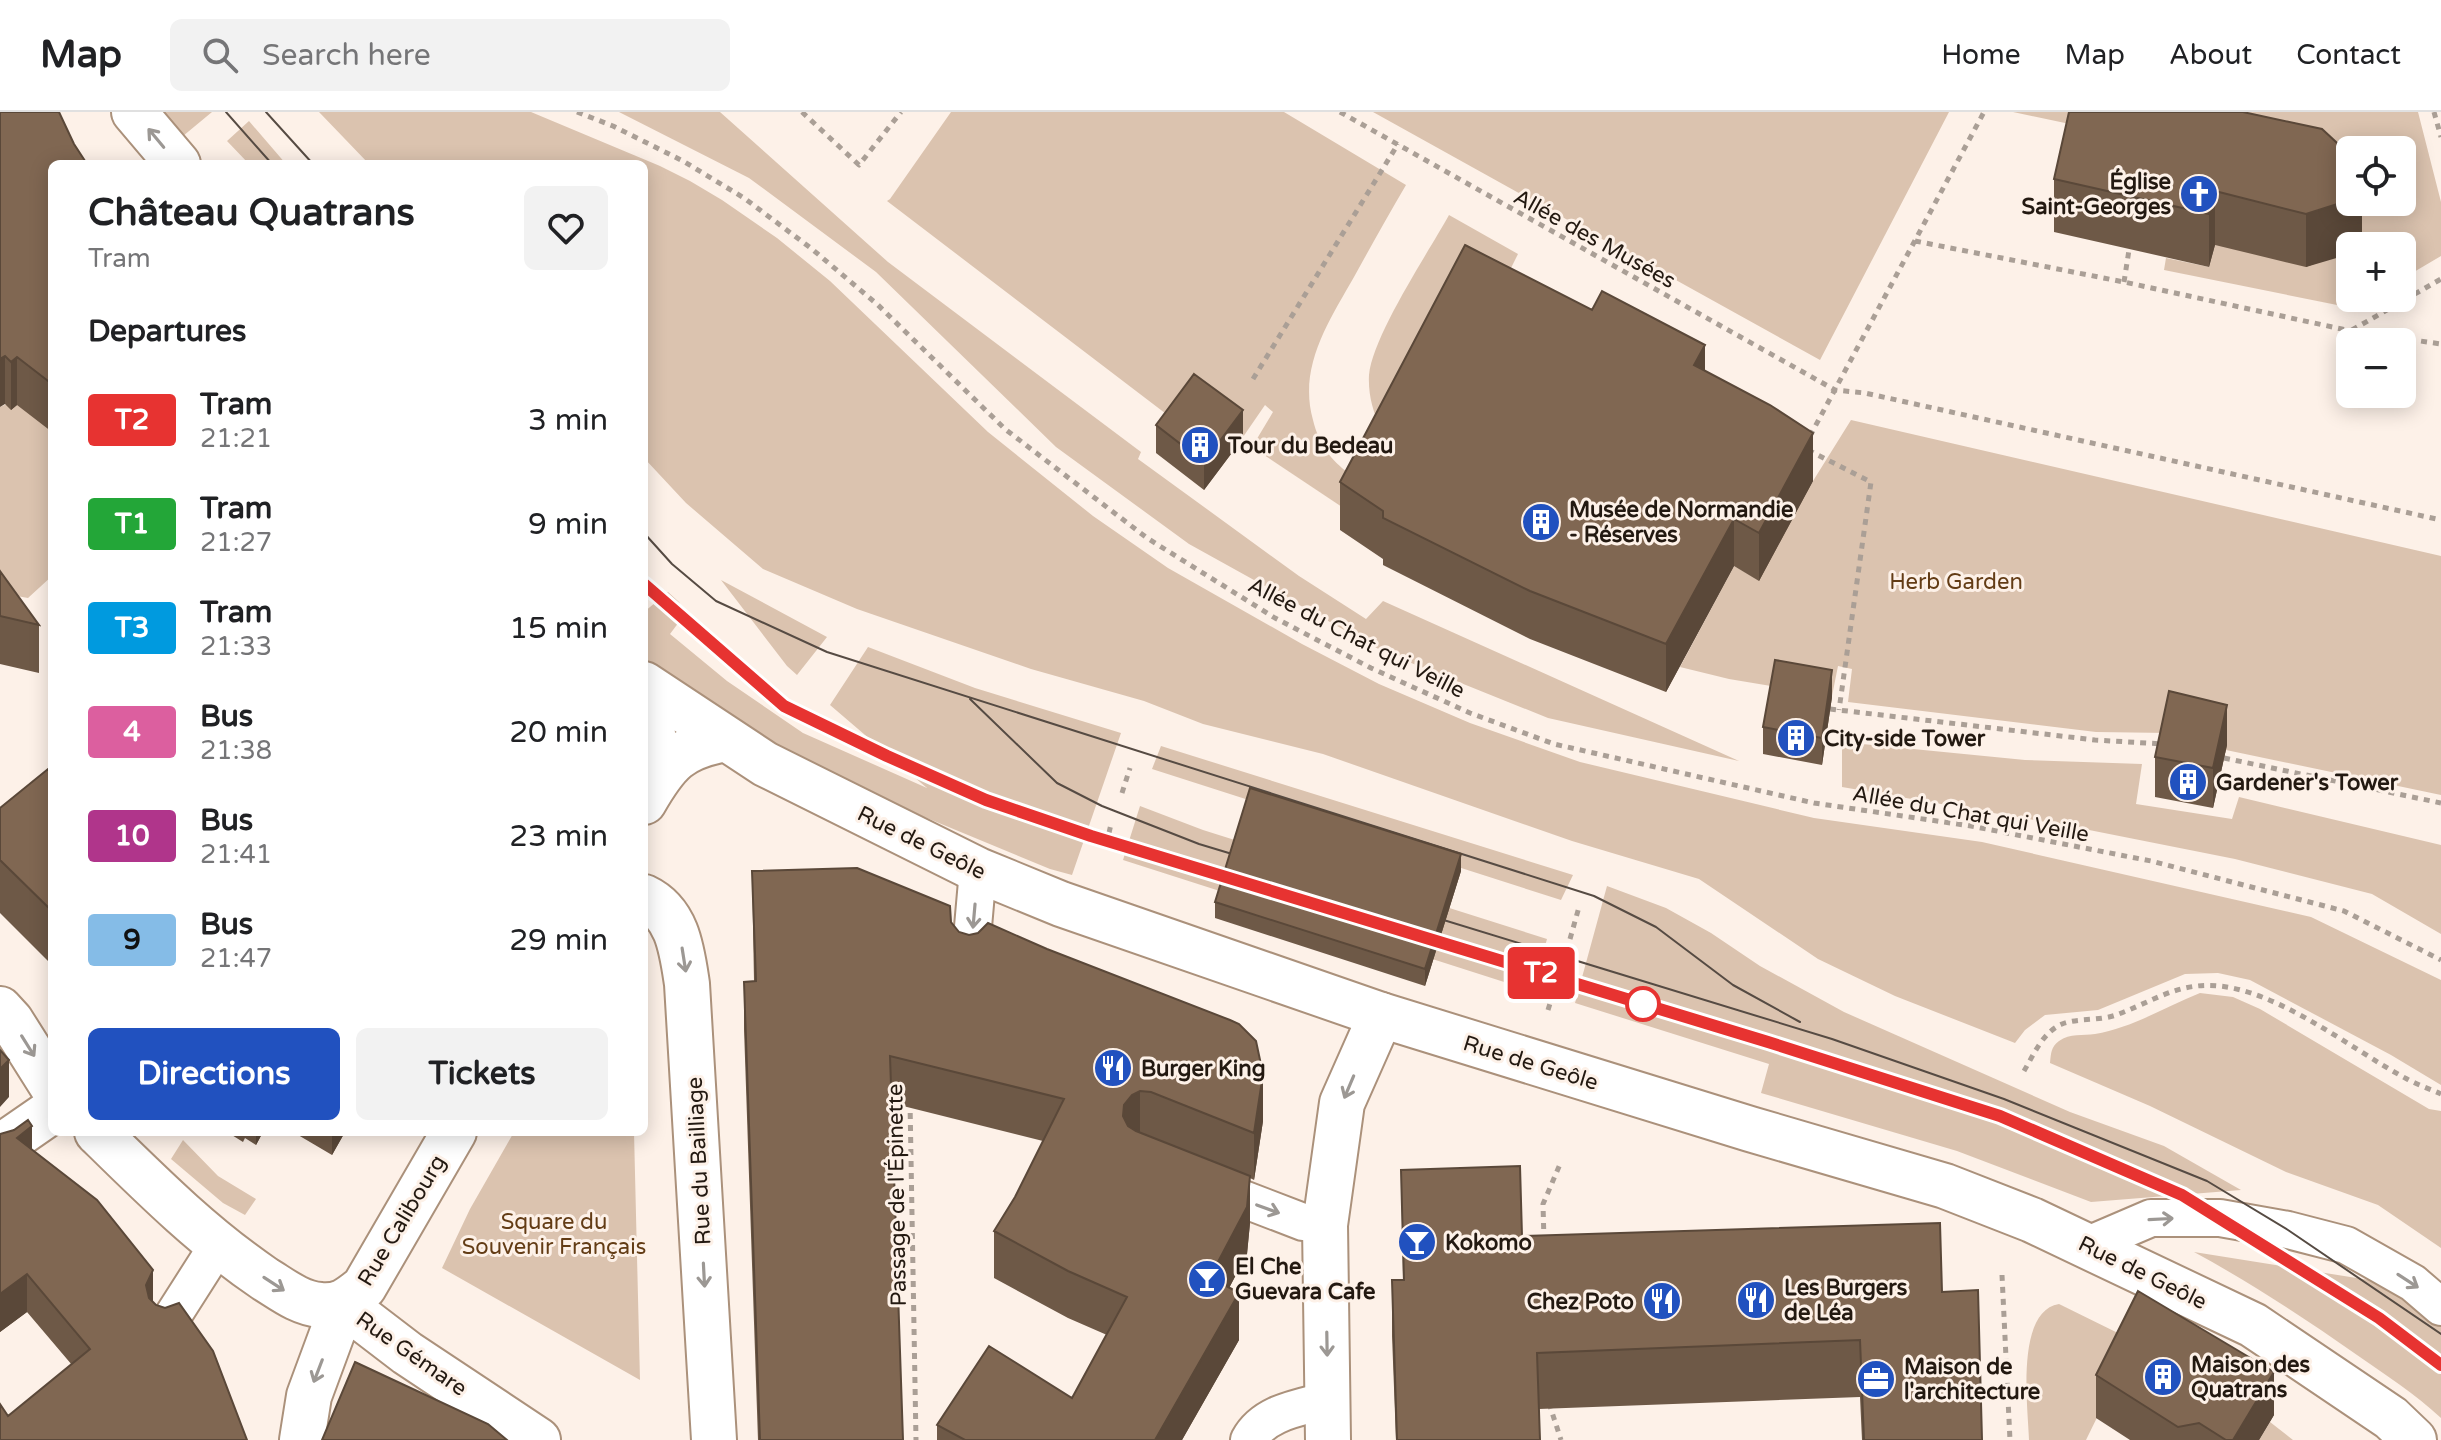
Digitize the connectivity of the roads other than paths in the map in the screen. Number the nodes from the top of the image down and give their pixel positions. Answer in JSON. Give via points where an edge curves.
{"nodes":[{"id":1,"x":134,"y":112,"type":"edge"},
{"id":2,"x":175,"y":160,"type":"edge"},
{"id":3,"x":648,"y":687,"type":"edge"},
{"id":4,"x":648,"y":706,"type":"edge"},
{"id":5,"x":726,"y":739,"type":"junction"},
{"id":6,"x":649,"y":794,"type":"edge"},
{"id":7,"x":978,"y":870,"type":"junction"},
{"id":8,"x":648,"y":900,"type":"edge"},
{"id":9,"x":970,"y":961,"type":"edge"},
{"id":10,"x":0,"y":1009,"type":"edge"},
{"id":11,"x":1381,"y":1015,"type":"junction"},
{"id":12,"x":48,"y":1080,"type":"edge"},
{"id":13,"x":48,"y":1114,"type":"edge"},
{"id":14,"x":101,"y":1136,"type":"edge"},
{"id":15,"x":452,"y":1136,"type":"edge"},
{"id":16,"x":0,"y":1147,"type":"edge"},
{"id":17,"x":1171,"y":1170,"type":"edge"},
{"id":18,"x":1325,"y":1225,"type":"junction"},
{"id":19,"x":218,"y":1245,"type":"junction"},
{"id":20,"x":2088,"y":1245,"type":"junction"},
{"id":21,"x":343,"y":1304,"type":"junction"},
{"id":22,"x":2441,"y":1307,"type":"edge"},
{"id":23,"x":167,"y":1325,"type":"edge"},
{"id":24,"x":1328,"y":1420,"type":"edge"},
{"id":25,"x":302,"y":1440,"type":"edge"},
{"id":26,"x":538,"y":1440,"type":"edge"},
{"id":27,"x":714,"y":1440,"type":"edge"},
{"id":28,"x":1249,"y":1440,"type":"edge"},
{"id":29,"x":2414,"y":1440,"type":"edge"}],
"edges":[{"from":2,"to":1,"type":"main road","one_way":true},
{"from":3,"to":5,"type":"main road","name":"Rue de Geôle"},
{"from":4,"to":6,"type":"main road","via":[[656,744]]},
{"from":5,"to":6,"type":"main road","via":[[699,744],[677,756]]},
{"from":5,"to":7,"type":"main road","name":"Rue de Geôle","via":[[765,764]]},
{"from":7,"to":9,"type":"lane","one_way":true},
{"from":7,"to":11,"type":"main road","name":"Rue de Geôle"},
{"from":8,"to":27,"type":"main road","name":"Rue du Bailliage","one_way":true,"via":[[669,917],[681,944],[687,984]]},
{"from":10,"to":12,"type":"main road","one_way":true},
{"from":11,"to":18,"type":"main road","one_way":true,"via":[[1342,1103]]},
{"from":11,"to":20,"type":"main road","name":"Rue de Geôle","via":[[1945,1186]]},
{"from":13,"to":16,"type":"main road"},
{"from":14,"to":19,"type":"main road","name":"Rue Gémare"},
{"from":15,"to":21,"type":"main road","name":"Rue Calibourg","via":[[364,1287]]},
{"from":17,"to":18,"type":"lane","one_way":true,"via":[[1303,1222]]},
{"from":18,"to":24,"type":"main road","one_way":true},
{"from":19,"to":21,"type":"main road","name":"Rue Gémare","one_way":true,"via":[[297,1299],[320,1306]]},
{"from":19,"to":23,"type":"lane"},
{"from":20,"to":22,"type":"lane","one_way":true,"via":[[2151,1218],[2220,1218],[2346,1245],[2413,1283]]},
{"from":20,"to":29,"type":"main road","name":"Rue de Geôle","via":[[2253,1325],[2391,1418]]},
{"from":21,"to":25,"type":"main road","one_way":true,"via":[[309,1396]]},
{"from":21,"to":26,"type":"main road","name":"Rue Gémare"},
{"from":24,"to":28,"type":"lane","via":[[1287,1411],[1257,1425]]}]}
